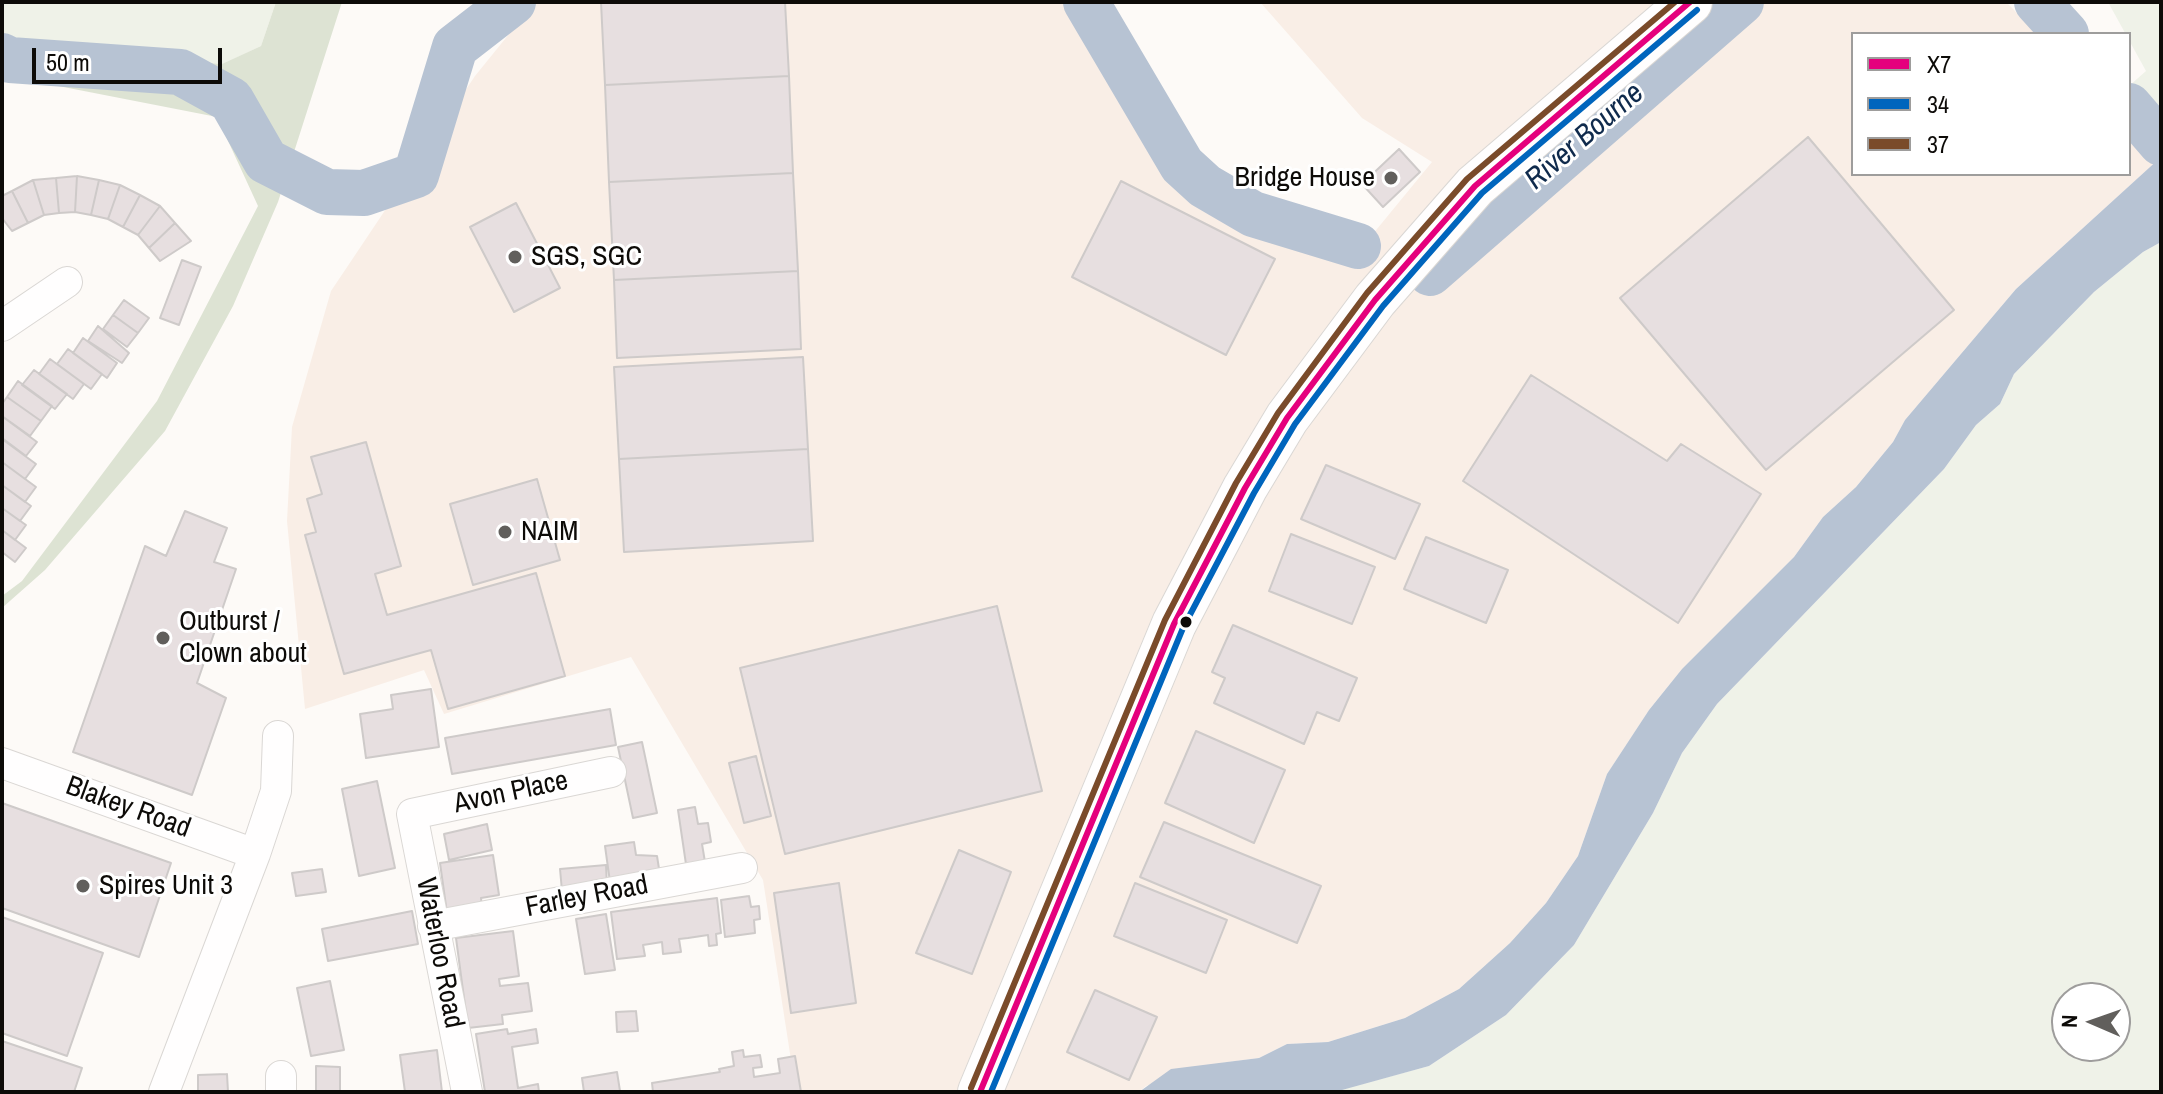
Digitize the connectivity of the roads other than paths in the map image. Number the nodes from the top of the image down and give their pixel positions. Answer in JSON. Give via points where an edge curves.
{"nodes":[{"id":1,"x":1654,"y":2,"type":"edge"},
{"id":2,"x":1690,"y":2,"type":"edge"},
{"id":3,"x":67,"y":282,"type":"dead end"},
{"id":4,"x":2,"y":326,"type":"edge"},
{"id":5,"x":278,"y":736,"type":"dead end"},
{"id":6,"x":2,"y":763,"type":"edge"},
{"id":7,"x":611,"y":772,"type":"dead end"},
{"id":8,"x":412,"y":814,"type":"joint"},
{"id":9,"x":255,"y":854,"type":"junction"},
{"id":10,"x":742,"y":868,"type":"dead end"},
{"id":11,"x":433,"y":926,"type":"junction"},
{"id":12,"x":164,"y":1092,"type":"edge"},
{"id":13,"x":467,"y":1092,"type":"edge"},
{"id":14,"x":958,"y":1092,"type":"edge"},
{"id":15,"x":980,"y":1092,"type":"edge"}],
"edges":[{"from":1,"to":14,"type":"highway","via":[[1432,200],[1347,299],[1270,405],[1202,522],[1125,681]]},
{"from":2,"to":15,"type":"highway","via":[[1475,186],[1359,319],[1287,418],[1174,624]]},
{"from":3,"to":4,"type":"street"},
{"from":5,"to":9,"type":"street","via":[[276,791]]},
{"from":6,"to":9,"type":"street","name":"Blakey Road"},
{"from":7,"to":8,"type":"street","name":"Avon Place"},
{"from":8,"to":11,"type":"street","name":"Waterloo Road"},
{"from":9,"to":12,"type":"street"},
{"from":10,"to":11,"type":"street","name":"Farley Road"},
{"from":11,"to":13,"type":"street","name":"Waterloo Road"}]}
